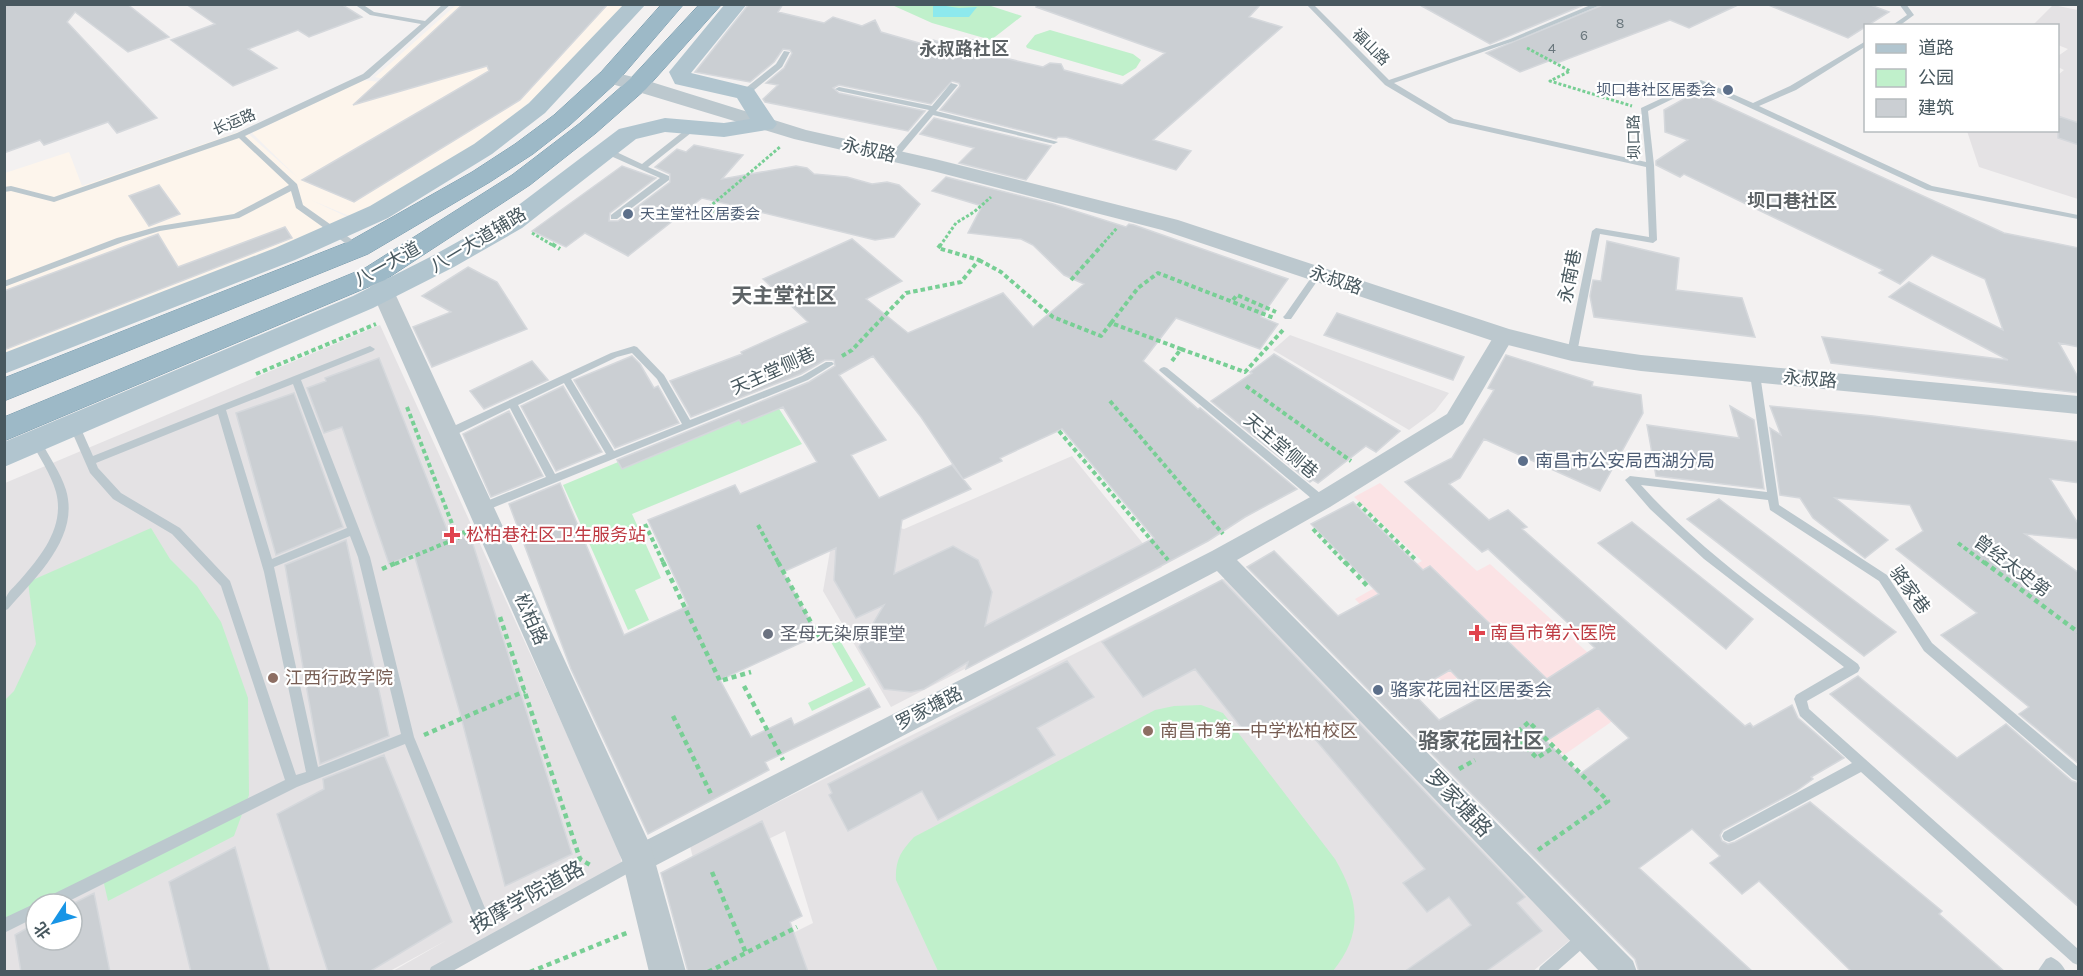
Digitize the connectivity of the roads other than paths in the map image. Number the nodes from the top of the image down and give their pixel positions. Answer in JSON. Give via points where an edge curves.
{"nodes":[{"id":1,"x":357,"y":4,"type":"edge"},
{"id":2,"x":448,"y":4,"type":"edge"},
{"id":3,"x":636,"y":4,"type":"edge"},
{"id":4,"x":674,"y":4,"type":"edge"},
{"id":5,"x":712,"y":4,"type":"edge"},
{"id":6,"x":737,"y":4,"type":"edge"},
{"id":7,"x":1309,"y":4,"type":"edge"},
{"id":8,"x":1600,"y":4,"type":"edge"},
{"id":9,"x":1902,"y":4,"type":"edge"},
{"id":10,"x":427,"y":23,"type":"junction"},
{"id":11,"x":1897,"y":24,"type":"edge"},
{"id":12,"x":1864,"y":44,"type":"edge"},
{"id":13,"x":786,"y":52,"type":"dead end"},
{"id":14,"x":609,"y":77,"type":"junction"},
{"id":15,"x":1388,"y":83,"type":"junction"},
{"id":16,"x":638,"y":84,"type":"junction"},
{"id":17,"x":954,"y":85,"type":"dead end"},
{"id":18,"x":839,"y":89,"type":"dead end"},
{"id":19,"x":745,"y":93,"type":"junction"},
{"id":20,"x":1752,"y":106,"type":"junction"},
{"id":21,"x":933,"y":110,"type":"junction"},
{"id":22,"x":765,"y":124,"type":"junction"},
{"id":23,"x":692,"y":129,"type":"junction"},
{"id":24,"x":240,"y":135,"type":"junction"},
{"id":25,"x":1054,"y":142,"type":"dead end"},
{"id":26,"x":607,"y":151,"type":"junction"},
{"id":27,"x":894,"y":156,"type":"junction"},
{"id":28,"x":1650,"y":165,"type":"junction"},
{"id":29,"x":643,"y":167,"type":"junction"},
{"id":30,"x":294,"y":186,"type":"junction"},
{"id":31,"x":4,"y":190,"type":"edge"},
{"id":32,"x":614,"y":217,"type":"dead end"},
{"id":33,"x":2079,"y":217,"type":"edge"},
{"id":34,"x":335,"y":232,"type":"junction"},
{"id":35,"x":358,"y":248,"type":"junction"},
{"id":36,"x":1318,"y":274,"type":"junction"},
{"id":37,"x":379,"y":283,"type":"junction"},
{"id":38,"x":4,"y":284,"type":"edge"},
{"id":39,"x":1284,"y":320,"type":"road end"},
{"id":40,"x":1504,"y":336,"type":"junction"},
{"id":41,"x":370,"y":349,"type":"dead end"},
{"id":42,"x":1572,"y":353,"type":"junction"},
{"id":43,"x":4,"y":364,"type":"edge"},
{"id":44,"x":829,"y":364,"type":"road end"},
{"id":45,"x":1164,"y":370,"type":"road end"},
{"id":46,"x":1755,"y":374,"type":"junction"},
{"id":47,"x":566,"y":378,"type":"junction"},
{"id":48,"x":296,"y":379,"type":"junction"},
{"id":49,"x":4,"y":390,"type":"edge"},
{"id":50,"x":512,"y":403,"type":"junction"},
{"id":51,"x":2079,"y":405,"type":"edge"},
{"id":52,"x":221,"y":408,"type":"junction"},
{"id":53,"x":74,"y":425,"type":"junction"},
{"id":54,"x":688,"y":426,"type":"junction"},
{"id":55,"x":4,"y":430,"type":"edge"},
{"id":56,"x":447,"y":434,"type":"junction"},
{"id":57,"x":36,"y":441,"type":"junction"},
{"id":58,"x":4,"y":454,"type":"edge"},
{"id":59,"x":612,"y":456,"type":"junction"},
{"id":60,"x":90,"y":461,"type":"junction"},
{"id":61,"x":553,"y":480,"type":"junction"},
{"id":62,"x":1332,"y":494,"type":"junction"},
{"id":63,"x":1773,"y":497,"type":"junction"},
{"id":64,"x":476,"y":520,"type":"junction"},
{"id":65,"x":353,"y":530,"type":"junction"},
{"id":66,"x":1228,"y":553,"type":"junction"},
{"id":67,"x":268,"y":565,"type":"junction"},
{"id":68,"x":4,"y":606,"type":"edge"},
{"id":69,"x":409,"y":740,"type":"junction"},
{"id":70,"x":1863,"y":764,"type":"junction"},
{"id":71,"x":313,"y":775,"type":"junction"},
{"id":72,"x":2079,"y":775,"type":"edge"},
{"id":73,"x":292,"y":783,"type":"junction"},
{"id":74,"x":1729,"y":836,"type":"dead end"},
{"id":75,"x":639,"y":859,"type":"junction"},
{"id":76,"x":72,"y":892,"type":"edge"},
{"id":77,"x":480,"y":913,"type":"dead end"},
{"id":78,"x":24,"y":916,"type":"edge"},
{"id":79,"x":4,"y":926,"type":"edge"},
{"id":80,"x":1588,"y":935,"type":"junction"},
{"id":81,"x":2079,"y":958,"type":"edge"},
{"id":82,"x":436,"y":972,"type":"edge"},
{"id":83,"x":668,"y":972,"type":"edge"},
{"id":84,"x":1545,"y":972,"type":"edge"},
{"id":85,"x":1622,"y":972,"type":"edge"},
{"id":86,"x":2044,"y":972,"type":"edge"},
{"id":87,"x":2059,"y":972,"type":"edge"}],
"edges":[{"from":1,"to":10,"type":"lane","via":[[372,14]]},
{"from":2,"to":10,"type":"lane","name":"长运路"},
{"from":3,"to":34,"type":"main road","via":[[537,108],[483,150],[379,213]]},
{"from":4,"to":14,"type":"highway","name":"八一大道"},
{"from":5,"to":16,"type":"highway","name":"八一大道"},
{"from":6,"to":19,"type":"main road","via":[[680,72],[683,80]]},
{"from":7,"to":15,"type":"lane","name":"福山路"},
{"from":8,"to":15,"type":"lane","via":[[1512,40]]},
{"from":9,"to":11,"type":"lane","via":[[1911,15]]},
{"from":10,"to":24,"type":"lane","name":"长运路","via":[[366,76]]},
{"from":12,"to":20,"type":"lane","via":[[1793,88]]},
{"from":13,"to":19,"type":"lane","via":[[778,65]]},
{"from":14,"to":16,"type":"street","name":"永叔路"},
{"from":14,"to":35,"type":"highway","name":"八一大道","via":[[524,149]]},
{"from":15,"to":28,"type":"lane","name":"坝口路","via":[[1452,121]]},
{"from":16,"to":22,"type":"street","name":"永叔路"},
{"from":16,"to":37,"type":"highway","name":"八一大道","via":[[521,180]]},
{"from":17,"to":21,"type":"lane"},
{"from":18,"to":21,"type":"lane"},
{"from":19,"to":22,"type":"main road"},
{"from":20,"to":28,"type":"lane","name":"坝口路","via":[[1701,82],[1644,110]]},
{"from":20,"to":33,"type":"lane","name":"坝口路","via":[[1930,188]]},
{"from":21,"to":25,"type":"lane"},
{"from":21,"to":27,"type":"lane"},
{"from":22,"to":23,"type":"main road","name":"八一大道辅路","via":[[724,130]]},
{"from":22,"to":27,"type":"street","name":"永叔路"},
{"from":23,"to":26,"type":"main road","name":"八一大道辅路","via":[[665,125],[645,128],[628,134]]},
{"from":23,"to":29,"type":"lane"},
{"from":24,"to":30,"type":"lane"},
{"from":24,"to":31,"type":"lane","name":"长运路","via":[[54,200],[11,188]]},
{"from":26,"to":29,"type":"lane"},
{"from":26,"to":37,"type":"main road","name":"八一大道辅路","via":[[513,222],[444,261]]},
{"from":27,"to":36,"type":"street","name":"永叔路","via":[[1170,225]]},
{"from":28,"to":42,"type":"lane","name":"永南巷","via":[[1653,240],[1596,231]]},
{"from":29,"to":32,"type":"lane","via":[[666,178]]},
{"from":30,"to":34,"type":"lane","via":[[299,206]]},
{"from":30,"to":38,"type":"lane","via":[[236,216],[120,240]]},
{"from":34,"to":35,"type":"lane"},
{"from":34,"to":43,"type":"main road"},
{"from":35,"to":49,"type":"highway","name":"八一大道"},
{"from":36,"to":39,"type":"lane"},
{"from":36,"to":40,"type":"street","name":"永叔路"},
{"from":37,"to":53,"type":"main road","name":"八一大道辅路"},
{"from":37,"to":55,"type":"highway","name":"八一大道"},
{"from":37,"to":56,"type":"street","name":"松柏路"},
{"from":40,"to":42,"type":"street","name":"永叔路"},
{"from":40,"to":62,"type":"street","name":"罗家塘路","via":[[1455,419]]},
{"from":41,"to":48,"type":"lane"},
{"from":42,"to":46,"type":"street","name":"永叔路"},
{"from":44,"to":54,"type":"lane","name":"天主堂侧巷","via":[[805,378]]},
{"from":45,"to":62,"type":"lane","name":"天主堂侧巷"},
{"from":46,"to":51,"type":"street","name":"永叔路"},
{"from":46,"to":63,"type":"lane"},
{"from":47,"to":50,"type":"lane"},
{"from":47,"to":54,"type":"lane","via":[[634,349],[661,377]]},
{"from":47,"to":59,"type":"lane"},
{"from":48,"to":52,"type":"lane"},
{"from":48,"to":65,"type":"lane"},
{"from":50,"to":56,"type":"lane"},
{"from":50,"to":61,"type":"lane"},
{"from":52,"to":60,"type":"lane"},
{"from":52,"to":67,"type":"lane"},
{"from":53,"to":57,"type":"main road","name":"八一大道辅路"},
{"from":53,"to":60,"type":"lane"},
{"from":54,"to":59,"type":"lane","name":"天主堂侧巷"},
{"from":56,"to":64,"type":"street","name":"松柏路"},
{"from":57,"to":58,"type":"main road","name":"八一大道辅路"},
{"from":57,"to":68,"type":"lane","via":[[62,492],[62,524],[50,550]]},
{"from":59,"to":61,"type":"lane","name":"天主堂侧巷"},
{"from":60,"to":73,"type":"lane","via":[[117,496],[176,531],[226,584]]},
{"from":61,"to":64,"type":"lane","name":"天主堂侧巷"},
{"from":62,"to":66,"type":"street","name":"罗家塘路"},
{"from":63,"to":70,"type":"lane","via":[[1630,480],[1654,509],[1697,546],[1854,668],[1800,699],[1804,712]]},
{"from":63,"to":72,"type":"lane","name":"骆家巷","via":[[1774,507],[1883,578],[1928,647]]},
{"from":64,"to":75,"type":"street","name":"松柏路"},
{"from":65,"to":67,"type":"lane"},
{"from":65,"to":69,"type":"lane"},
{"from":66,"to":75,"type":"street","name":"罗家塘路"},
{"from":66,"to":80,"type":"street","name":"罗家塘路"},
{"from":67,"to":71,"type":"lane"},
{"from":69,"to":71,"type":"lane"},
{"from":69,"to":77,"type":"lane"},
{"from":70,"to":74,"type":"lane"},
{"from":70,"to":81,"type":"lane"},
{"from":71,"to":73,"type":"lane"},
{"from":73,"to":76,"type":"lane"},
{"from":75,"to":82,"type":"lane","name":"按摩学院道路"},
{"from":75,"to":83,"type":"street","name":"松柏路"},
{"from":78,"to":79,"type":"lane"},
{"from":80,"to":84,"type":"lane"},
{"from":80,"to":85,"type":"street","name":"罗家塘路"},
{"from":86,"to":87,"type":"lane","via":[[2051,964]]}]}
